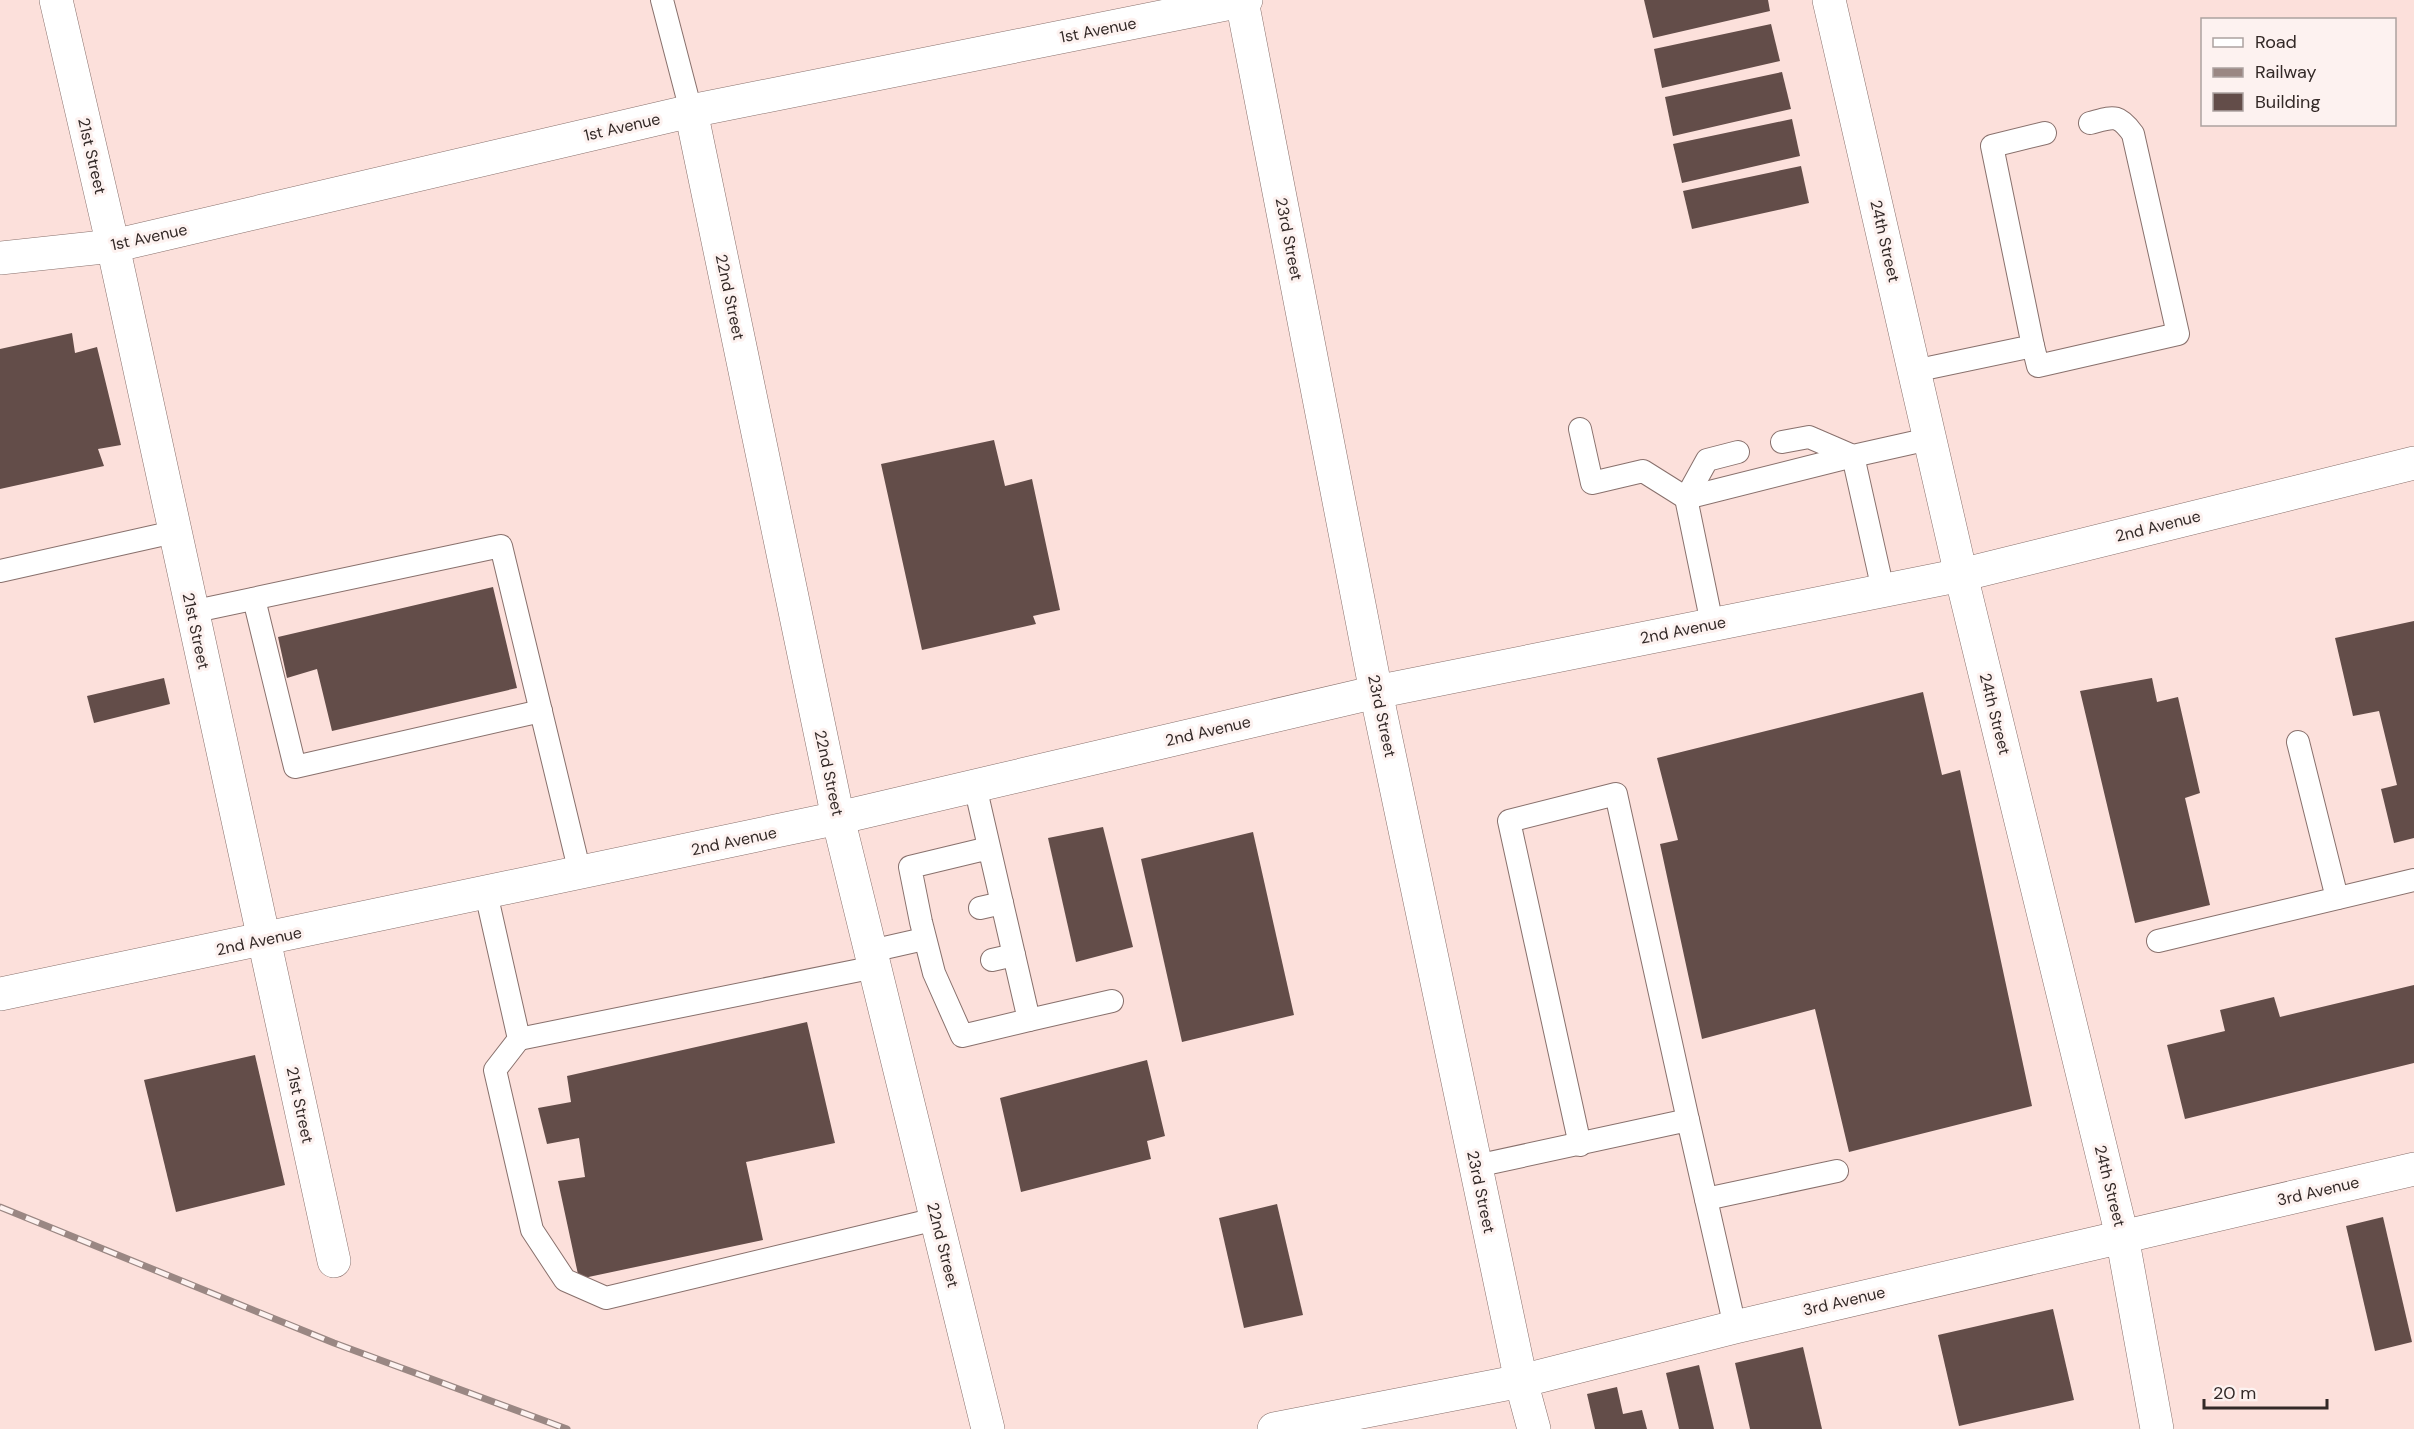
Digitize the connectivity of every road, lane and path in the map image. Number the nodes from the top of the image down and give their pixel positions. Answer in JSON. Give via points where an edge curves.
{"nodes":[{"id":1,"x":57,"y":0,"type":"edge"},
{"id":2,"x":662,"y":0,"type":"edge"},
{"id":3,"x":1244,"y":0,"type":"edge"},
{"id":4,"x":1829,"y":0,"type":"edge"},
{"id":5,"x":691,"y":111,"type":"junction"},
{"id":6,"x":2090,"y":123,"type":"dead end"},
{"id":7,"x":2045,"y":133,"type":"dead end"},
{"id":8,"x":113,"y":246,"type":"junction"},
{"id":9,"x":0,"y":258,"type":"edge"},
{"id":10,"x":2034,"y":346,"type":"junction"},
{"id":11,"x":1914,"y":371,"type":"junction"},
{"id":12,"x":1580,"y":429,"type":"dead end"},
{"id":13,"x":1929,"y":439,"type":"junction"},
{"id":14,"x":1782,"y":442,"type":"dead end"},
{"id":15,"x":1738,"y":452,"type":"dead end"},
{"id":16,"x":1853,"y":456,"type":"junction"},
{"id":17,"x":2414,"y":463,"type":"edge"},
{"id":18,"x":1686,"y":498,"type":"junction"},
{"id":19,"x":174,"y":532,"type":"junction"},
{"id":20,"x":0,"y":571,"type":"edge"},
{"id":21,"x":1961,"y":575,"type":"junction"},
{"id":22,"x":1883,"y":590,"type":"junction"},
{"id":23,"x":254,"y":599,"type":"junction"},
{"id":24,"x":191,"y":612,"type":"junction"},
{"id":25,"x":1712,"y":624,"type":"junction"},
{"id":26,"x":1376,"y":692,"type":"junction"},
{"id":27,"x":541,"y":711,"type":"junction"},
{"id":28,"x":2298,"y":742,"type":"dead end"},
{"id":29,"x":975,"y":786,"type":"junction"},
{"id":30,"x":838,"y":818,"type":"junction"},
{"id":31,"x":989,"y":848,"type":"junction"},
{"id":32,"x":580,"y":873,"type":"junction"},
{"id":33,"x":2414,"y":880,"type":"edge"},
{"id":34,"x":486,"y":892,"type":"junction"},
{"id":35,"x":2337,"y":898,"type":"junction"},
{"id":36,"x":1002,"y":903,"type":"junction"},
{"id":37,"x":980,"y":908,"type":"dead end"},
{"id":38,"x":928,"y":926,"type":"junction"},
{"id":39,"x":264,"y":940,"type":"junction"},
{"id":40,"x":2158,"y":941,"type":"dead end"},
{"id":41,"x":873,"y":959,"type":"junction"},
{"id":42,"x":0,"y":994,"type":"edge"},
{"id":43,"x":1112,"y":1001,"type":"dead end"},
{"id":44,"x":1029,"y":1020,"type":"junction"},
{"id":45,"x":519,"y":1039,"type":"junction"},
{"id":46,"x":1688,"y":1120,"type":"junction"},
{"id":47,"x":1580,"y":1145,"type":"junction"},
{"id":48,"x":1476,"y":1166,"type":"junction"},
{"id":49,"x":2414,"y":1168,"type":"edge"},
{"id":50,"x":1837,"y":1171,"type":"dead end"},
{"id":51,"x":1706,"y":1199,"type":"junction"},
{"id":52,"x":936,"y":1219,"type":"junction"},
{"id":53,"x":2122,"y":1236,"type":"junction"},
{"id":54,"x":334,"y":1261,"type":"dead end"},
{"id":55,"x":1735,"y":1328,"type":"junction"},
{"id":56,"x":1521,"y":1381,"type":"junction"},
{"id":57,"x":988,"y":1429,"type":"edge"},
{"id":58,"x":1274,"y":1429,"type":"edge"},
{"id":59,"x":1534,"y":1429,"type":"edge"},
{"id":60,"x":2157,"y":1429,"type":"edge"}],
"edges":[{"from":1,"to":8,"type":"street","name":"21st Street"},
{"from":2,"to":5,"type":"lane"},
{"from":3,"to":5,"type":"street","name":"1st Avenue"},
{"from":3,"to":26,"type":"street","name":"23rd Street"},
{"from":4,"to":11,"type":"street","name":"24th Street"},
{"from":5,"to":8,"type":"street","name":"1st Avenue"},
{"from":5,"to":30,"type":"street","name":"22nd Street"},
{"from":6,"to":10,"type":"lane","via":[[2111,117],[2124,121],[2133,134],[2178,334],[2037,366]]},
{"from":7,"to":10,"type":"lane","via":[[1992,146]]},
{"from":8,"to":9,"type":"street","name":"1st Avenue"},
{"from":8,"to":19,"type":"street","name":"21st Street"},
{"from":10,"to":11,"type":"lane"},
{"from":11,"to":13,"type":"street","name":"24th Street"},
{"from":12,"to":18,"type":"lane","via":[[1592,483],[1643,471]]},
{"from":13,"to":16,"type":"lane"},
{"from":13,"to":21,"type":"street","name":"24th Street"},
{"from":14,"to":16,"type":"lane","via":[[1809,437]]},
{"from":15,"to":18,"type":"lane","via":[[1707,460]]},
{"from":16,"to":18,"type":"lane"},
{"from":16,"to":22,"type":"lane"},
{"from":17,"to":21,"type":"street","name":"2nd Avenue"},
{"from":18,"to":25,"type":"lane"},
{"from":19,"to":20,"type":"lane"},
{"from":19,"to":24,"type":"street","name":"21st Street"},
{"from":21,"to":22,"type":"street","name":"2nd Avenue"},
{"from":21,"to":53,"type":"street","name":"24th Street"},
{"from":22,"to":25,"type":"street","name":"2nd Avenue"},
{"from":23,"to":24,"type":"lane"},
{"from":23,"to":27,"type":"lane","via":[[501,546]]},
{"from":23,"to":27,"type":"lane","via":[[294,767]]},
{"from":24,"to":39,"type":"street","name":"21st Street"},
{"from":25,"to":26,"type":"street","name":"2nd Avenue"},
{"from":26,"to":29,"type":"street","name":"2nd Avenue"},
{"from":26,"to":48,"type":"street","name":"23rd Street"},
{"from":27,"to":32,"type":"lane"},
{"from":28,"to":35,"type":"lane"},
{"from":29,"to":30,"type":"street","name":"2nd Avenue"},
{"from":29,"to":31,"type":"lane"},
{"from":30,"to":32,"type":"street","name":"2nd Avenue"},
{"from":30,"to":41,"type":"street","name":"22nd Street"},
{"from":31,"to":36,"type":"lane"},
{"from":31,"to":38,"type":"lane","via":[[910,867]]},
{"from":32,"to":34,"type":"street","name":"2nd Avenue"},
{"from":33,"to":35,"type":"lane"},
{"from":34,"to":39,"type":"street","name":"2nd Avenue"},
{"from":34,"to":45,"type":"lane"},
{"from":35,"to":40,"type":"lane"},
{"from":36,"to":37,"type":"lane"},
{"from":36,"to":44,"type":"lane","via":[[1003,958]]},
{"from":38,"to":41,"type":"lane"},
{"from":38,"to":44,"type":"lane","via":[[962,1036]]},
{"from":39,"to":42,"type":"street","name":"2nd Avenue"},
{"from":39,"to":54,"type":"street","name":"21st Street"},
{"from":41,"to":45,"type":"lane"},
{"from":41,"to":52,"type":"street","name":"22nd Street"},
{"from":43,"to":44,"type":"lane"},
{"from":45,"to":52,"type":"lane","via":[[495,1070],[532,1230],[565,1280],[606,1298]]},
{"from":46,"to":47,"type":"lane"},
{"from":46,"to":47,"type":"lane","via":[[1616,794],[1509,821]]},
{"from":46,"to":51,"type":"lane"},
{"from":47,"to":48,"type":"lane"},
{"from":48,"to":56,"type":"street","name":"23rd Street"},
{"from":49,"to":53,"type":"street","name":"3rd Avenue"},
{"from":50,"to":51,"type":"lane"},
{"from":51,"to":55,"type":"lane"},
{"from":52,"to":57,"type":"street","name":"22nd Street"},
{"from":53,"to":55,"type":"street","name":"3rd Avenue"},
{"from":53,"to":60,"type":"street","name":"24th Street"},
{"from":55,"to":56,"type":"street","name":"3rd Avenue"},
{"from":56,"to":58,"type":"street","name":"3rd Avenue"},
{"from":56,"to":59,"type":"street","name":"23rd Street"}]}
